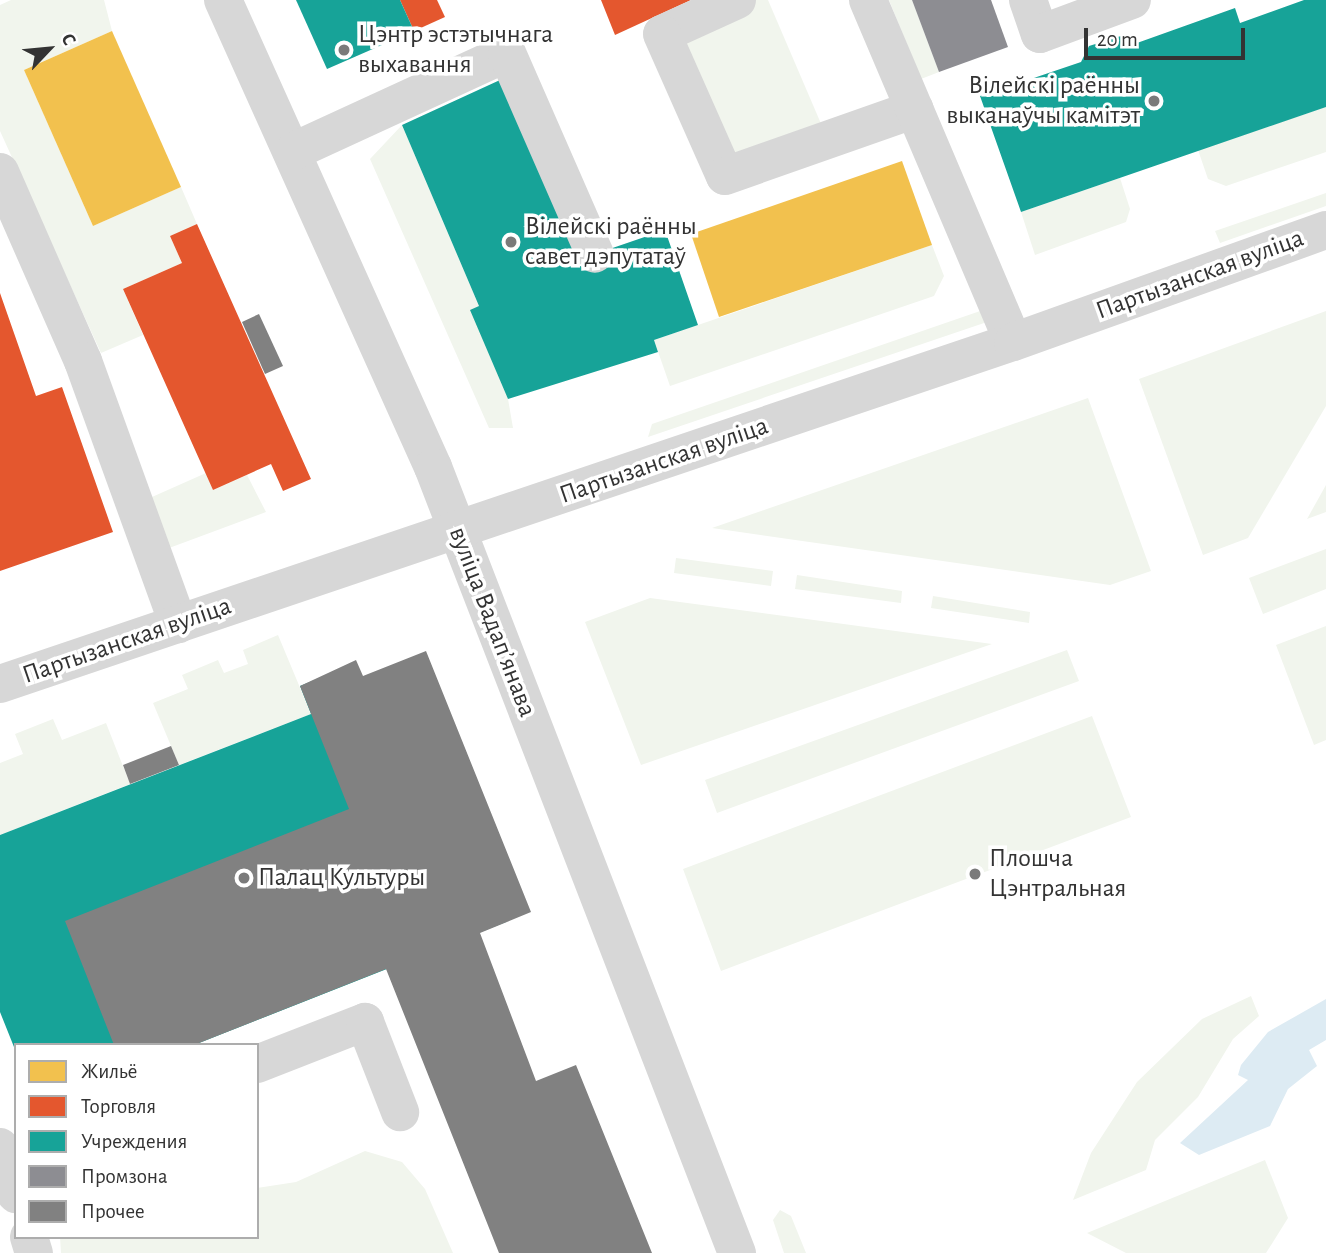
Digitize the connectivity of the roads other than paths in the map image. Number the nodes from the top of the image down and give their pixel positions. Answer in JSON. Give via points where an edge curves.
{"nodes":[{"id":1,"x":223,"y":0,"type":"edge"},
{"id":2,"x":737,"y":0,"type":"edge"},
{"id":3,"x":868,"y":0,"type":"edge"},
{"id":4,"x":1028,"y":0,"type":"edge"},
{"id":5,"x":1132,"y":0,"type":"edge"},
{"id":6,"x":915,"y":109,"type":"junction"},
{"id":7,"x":294,"y":151,"type":"junction"},
{"id":8,"x":0,"y":172,"type":"edge"},
{"id":9,"x":10,"y":222,"type":"edge"},
{"id":10,"x":1326,"y":230,"type":"edge"},
{"id":11,"x":595,"y":254,"type":"dead end"},
{"id":12,"x":1013,"y":342,"type":"junction"},
{"id":13,"x":457,"y":530,"type":"junction"},
{"id":14,"x":178,"y":624,"type":"junction"},
{"id":15,"x":0,"y":684,"type":"edge"},
{"id":16,"x":259,"y":1063,"type":"edge"},
{"id":17,"x":400,"y":1112,"type":"dead end"},
{"id":18,"x":737,"y":1253,"type":"edge"}],
"edges":[{"from":1,"to":7,"type":"street","name":"вуліца Вадапʼянава"},
{"from":2,"to":6,"type":"street","via":[[662,34],[724,176]]},
{"from":3,"to":6,"type":"street"},
{"from":4,"to":5,"type":"street","via":[[1040,34]]},
{"from":6,"to":12,"type":"street"},
{"from":7,"to":11,"type":"street","via":[[507,53]]},
{"from":7,"to":13,"type":"street","name":"вуліца Вадапʼянава"},
{"from":8,"to":9,"type":"street"},
{"from":9,"to":14,"type":"street","via":[[83,361]]},
{"from":10,"to":12,"type":"street","name":"Партызанская вуліца"},
{"from":12,"to":13,"type":"street","name":"Партызанская вуліца"},
{"from":13,"to":14,"type":"street","name":"Партызанская вуліца"},
{"from":13,"to":18,"type":"street","name":"вуліца Вадапʼянава"},
{"from":14,"to":15,"type":"street","name":"Партызанская вуліца"},
{"from":16,"to":17,"type":"street","via":[[365,1022]]}]}
